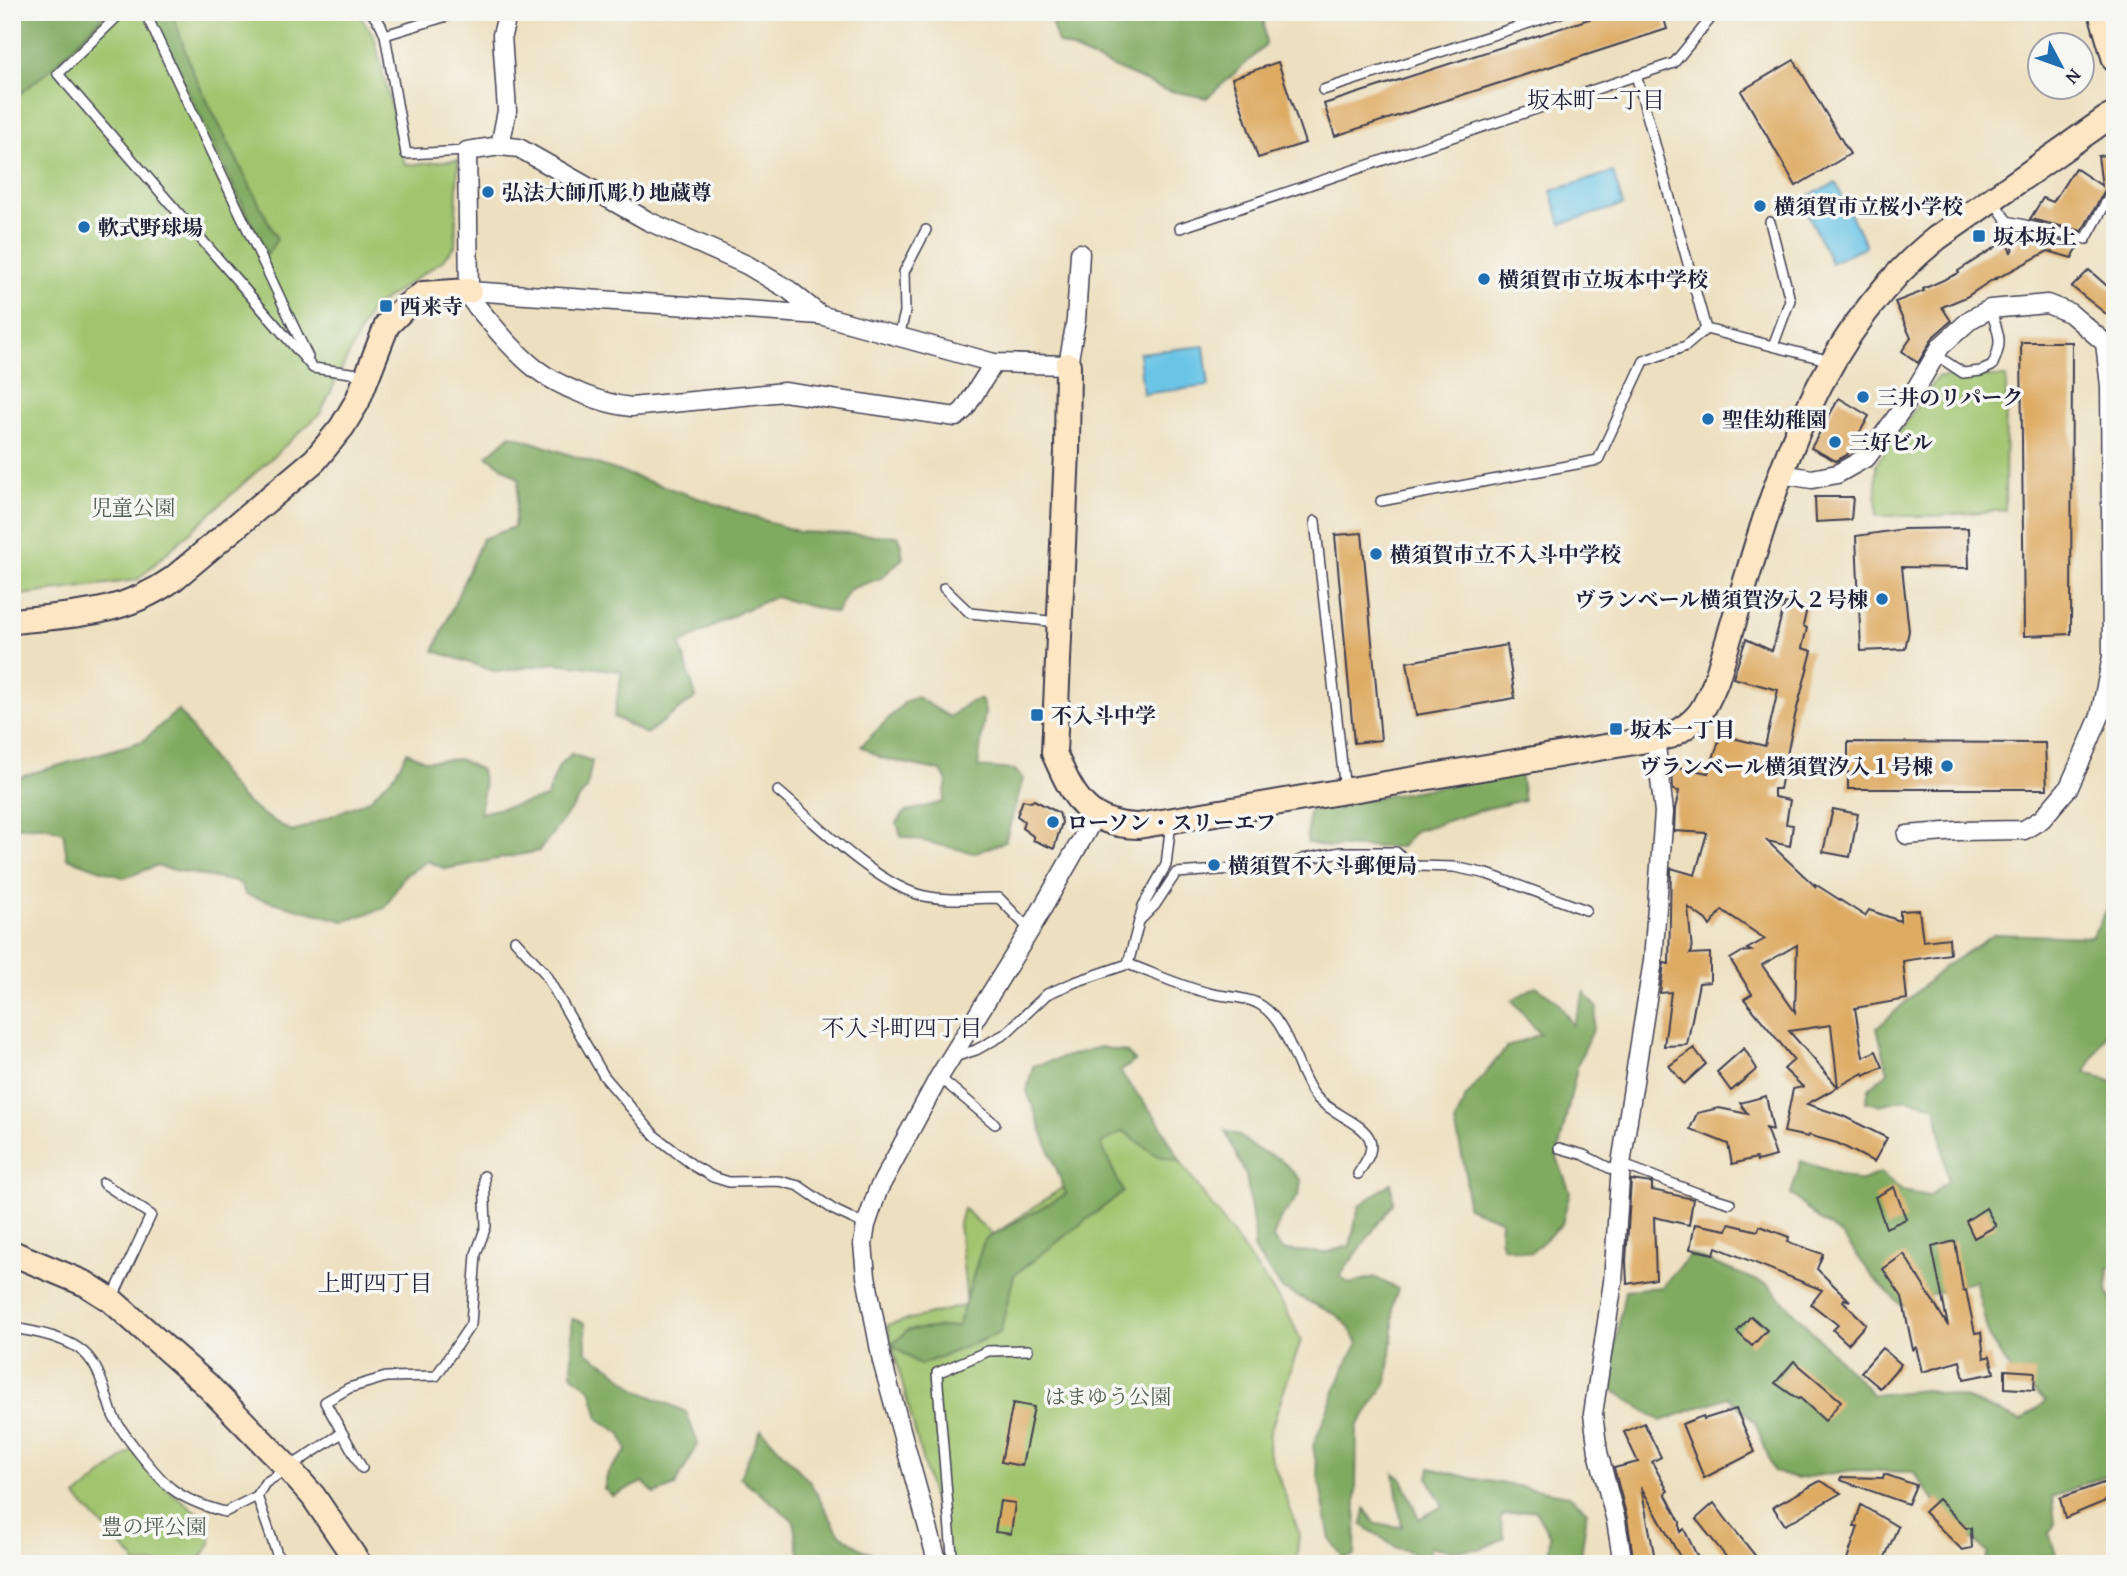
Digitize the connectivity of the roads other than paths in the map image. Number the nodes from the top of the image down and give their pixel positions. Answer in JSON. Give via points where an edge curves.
{"nodes":[{"id":1,"x":122,"y":12,"type":"edge"},
{"id":2,"x":145,"y":12,"type":"edge"},
{"id":3,"x":371,"y":12,"type":"edge"},
{"id":4,"x":460,"y":12,"type":"edge"},
{"id":5,"x":508,"y":12,"type":"edge"},
{"id":6,"x":1563,"y":12,"type":"edge"},
{"id":7,"x":1716,"y":12,"type":"edge"},
{"id":8,"x":2101,"y":12,"type":"edge"},
{"id":9,"x":385,"y":36,"type":"junction"},
{"id":10,"x":2115,"y":60,"type":"edge"},
{"id":11,"x":1636,"y":75,"type":"junction"},
{"id":12,"x":1323,"y":90,"type":"dead end"},
{"id":13,"x":2115,"y":116,"type":"edge"},
{"id":14,"x":500,"y":146,"type":"junction"},
{"id":15,"x":467,"y":151,"type":"junction"},
{"id":16,"x":2115,"y":187,"type":"edge"},
{"id":17,"x":1993,"y":198,"type":"junction"},
{"id":18,"x":1770,"y":222,"type":"dead end"},
{"id":19,"x":1180,"y":228,"type":"dead end"},
{"id":20,"x":926,"y":230,"type":"dead end"},
{"id":21,"x":1080,"y":253,"type":"dead end"},
{"id":22,"x":469,"y":291,"type":"junction"},
{"id":23,"x":1990,"y":309,"type":"junction"},
{"id":24,"x":820,"y":315,"type":"junction"},
{"id":25,"x":1706,"y":329,"type":"junction"},
{"id":26,"x":900,"y":337,"type":"junction"},
{"id":27,"x":1773,"y":346,"type":"junction"},
{"id":28,"x":1936,"y":355,"type":"junction"},
{"id":29,"x":1832,"y":362,"type":"junction"},
{"id":30,"x":994,"y":363,"type":"junction"},
{"id":31,"x":1068,"y":365,"type":"junction"},
{"id":32,"x":313,"y":368,"type":"junction"},
{"id":33,"x":368,"y":376,"type":"junction"},
{"id":34,"x":1781,"y":474,"type":"junction"},
{"id":35,"x":1381,"y":501,"type":"dead end"},
{"id":36,"x":1315,"y":521,"type":"dead end"},
{"id":37,"x":944,"y":588,"type":"dead end"},
{"id":38,"x":12,"y":621,"type":"edge"},
{"id":39,"x":1060,"y":622,"type":"junction"},
{"id":40,"x":1655,"y":738,"type":"junction"},
{"id":41,"x":778,"y":791,"type":"dead end"},
{"id":42,"x":1345,"y":792,"type":"junction"},
{"id":43,"x":1095,"y":816,"type":"junction"},
{"id":44,"x":1171,"y":821,"type":"junction"},
{"id":45,"x":1907,"y":835,"type":"dead end"},
{"id":46,"x":1586,"y":910,"type":"dead end"},
{"id":47,"x":1140,"y":920,"type":"junction"},
{"id":48,"x":1030,"y":930,"type":"junction"},
{"id":49,"x":515,"y":940,"type":"dead end"},
{"id":50,"x":1128,"y":964,"type":"junction"},
{"id":51,"x":950,"y":1058,"type":"junction"},
{"id":52,"x":939,"y":1077,"type":"junction"},
{"id":53,"x":995,"y":1124,"type":"dead end"},
{"id":54,"x":1559,"y":1148,"type":"dead end"},
{"id":55,"x":1621,"y":1169,"type":"junction"},
{"id":56,"x":1358,"y":1174,"type":"dead end"},
{"id":57,"x":484,"y":1176,"type":"dead end"},
{"id":58,"x":103,"y":1183,"type":"dead end"},
{"id":59,"x":1730,"y":1203,"type":"dead end"},
{"id":60,"x":866,"y":1225,"type":"junction"},
{"id":61,"x":12,"y":1253,"type":"edge"},
{"id":62,"x":111,"y":1300,"type":"junction"},
{"id":63,"x":12,"y":1328,"type":"edge"},
{"id":64,"x":1028,"y":1350,"type":"dead end"},
{"id":65,"x":342,"y":1433,"type":"junction"},
{"id":66,"x":288,"y":1467,"type":"junction"},
{"id":67,"x":362,"y":1468,"type":"dead end"},
{"id":68,"x":257,"y":1496,"type":"junction"},
{"id":69,"x":283,"y":1564,"type":"edge"},
{"id":70,"x":359,"y":1564,"type":"edge"},
{"id":71,"x":938,"y":1564,"type":"edge"},
{"id":72,"x":950,"y":1564,"type":"edge"},
{"id":73,"x":1623,"y":1564,"type":"edge"}],
"edges":[{"from":1,"to":32,"type":"lane","via":[[58,74]]},
{"from":2,"to":32,"type":"lane"},
{"from":3,"to":9,"type":"lane"},
{"from":4,"to":9,"type":"lane"},
{"from":5,"to":14,"type":"street","via":[[502,35],[507,111]]},
{"from":6,"to":12,"type":"lane"},
{"from":7,"to":11,"type":"lane","via":[[1674,63]]},
{"from":8,"to":10,"type":"street"},
{"from":9,"to":15,"type":"lane","via":[[406,155]]},
{"from":11,"to":19,"type":"lane"},
{"from":11,"to":25,"type":"lane"},
{"from":13,"to":17,"type":"street"},
{"from":14,"to":15,"type":"street"},
{"from":14,"to":24,"type":"street","via":[[519,148],[648,221],[747,265]]},
{"from":15,"to":22,"type":"street"},
{"from":16,"to":17,"type":"lane","via":[[2086,239],[2007,220]]},
{"from":17,"to":29,"type":"street","via":[[1891,279]]},
{"from":18,"to":27,"type":"lane","via":[[1790,300]]},
{"from":20,"to":26,"type":"lane","via":[[904,272]]},
{"from":21,"to":31,"type":"street"},
{"from":22,"to":24,"type":"street"},
{"from":22,"to":30,"type":"street","via":[[472,302],[537,370],[612,405],[784,392],[956,417]]},
{"from":22,"to":33,"type":"street","via":[[424,295],[405,307],[387,325]]},
{"from":23,"to":28,"type":"street","via":[[1970,319]]},
{"from":23,"to":28,"type":"lane","via":[[2000,349],[1992,366],[1962,373]]},
{"from":23,"to":45,"type":"street","via":[[2047,304],[2070,313],[2105,343],[2110,386],[2112,657],[2100,716],[2086,750],[2069,787],[2042,819],[2024,830]]},
{"from":24,"to":26,"type":"street"},
{"from":25,"to":27,"type":"lane"},
{"from":25,"to":35,"type":"lane","via":[[1686,346],[1644,361],[1598,460]]},
{"from":26,"to":30,"type":"street"},
{"from":27,"to":29,"type":"lane"},
{"from":28,"to":34,"type":"street","via":[[1867,457],[1837,474],[1812,480]]},
{"from":29,"to":34,"type":"street","via":[[1796,431]]},
{"from":30,"to":31,"type":"street"},
{"from":31,"to":39,"type":"street"},
{"from":32,"to":33,"type":"lane"},
{"from":33,"to":38,"type":"street","via":[[342,427],[314,460],[152,594],[91,613]]},
{"from":34,"to":40,"type":"street","via":[[1704,710],[1689,726]]},
{"from":36,"to":42,"type":"lane"},
{"from":37,"to":39,"type":"lane","via":[[970,613]]},
{"from":39,"to":43,"type":"street","via":[[1054,753],[1077,797]]},
{"from":40,"to":42,"type":"street"},
{"from":40,"to":55,"type":"street","via":[[1664,812],[1653,961]]},
{"from":41,"to":48,"type":"lane","via":[[896,884],[918,894],[950,899],[999,898]]},
{"from":42,"to":44,"type":"street"},
{"from":43,"to":44,"type":"street","via":[[1120,826]]},
{"from":43,"to":48,"type":"street"},
{"from":44,"to":47,"type":"lane","via":[[1166,865]]},
{"from":46,"to":47,"type":"lane","via":[[1487,874],[1417,866],[1396,852],[1376,850],[1303,859],[1277,870],[1176,873]]},
{"from":47,"to":50,"type":"lane"},
{"from":48,"to":51,"type":"street"},
{"from":49,"to":60,"type":"lane","via":[[544,972],[604,1076],[655,1136],[713,1177],[799,1186]]},
{"from":50,"to":51,"type":"lane","via":[[1047,994],[1005,1034]]},
{"from":50,"to":56,"type":"lane","via":[[1207,993],[1249,1000],[1272,1015],[1312,1092],[1344,1119],[1361,1126],[1370,1140],[1371,1153]]},
{"from":51,"to":52,"type":"street"},
{"from":52,"to":53,"type":"lane"},
{"from":52,"to":60,"type":"street","via":[[872,1203]]},
{"from":54,"to":55,"type":"lane"},
{"from":55,"to":59,"type":"lane"},
{"from":55,"to":73,"type":"street","via":[[1613,1282],[1593,1414]]},
{"from":57,"to":65,"type":"lane","via":[[486,1226],[476,1254],[471,1324],[436,1376],[387,1377],[349,1388],[325,1402]]},
{"from":58,"to":62,"type":"lane","via":[[151,1216]]},
{"from":60,"to":71,"type":"street","via":[[866,1276],[882,1361]]},
{"from":61,"to":62,"type":"street","via":[[86,1284]]},
{"from":62,"to":66,"type":"street","via":[[206,1384]]},
{"from":63,"to":68,"type":"lane","via":[[66,1342],[88,1358],[99,1373],[114,1417],[170,1488],[198,1505],[225,1512]]},
{"from":64,"to":72,"type":"lane","via":[[988,1351],[937,1373]]},
{"from":65,"to":66,"type":"lane"},
{"from":65,"to":67,"type":"lane"},
{"from":66,"to":68,"type":"lane","via":[[265,1483]]},
{"from":66,"to":70,"type":"street"},
{"from":68,"to":69,"type":"lane"}]}
